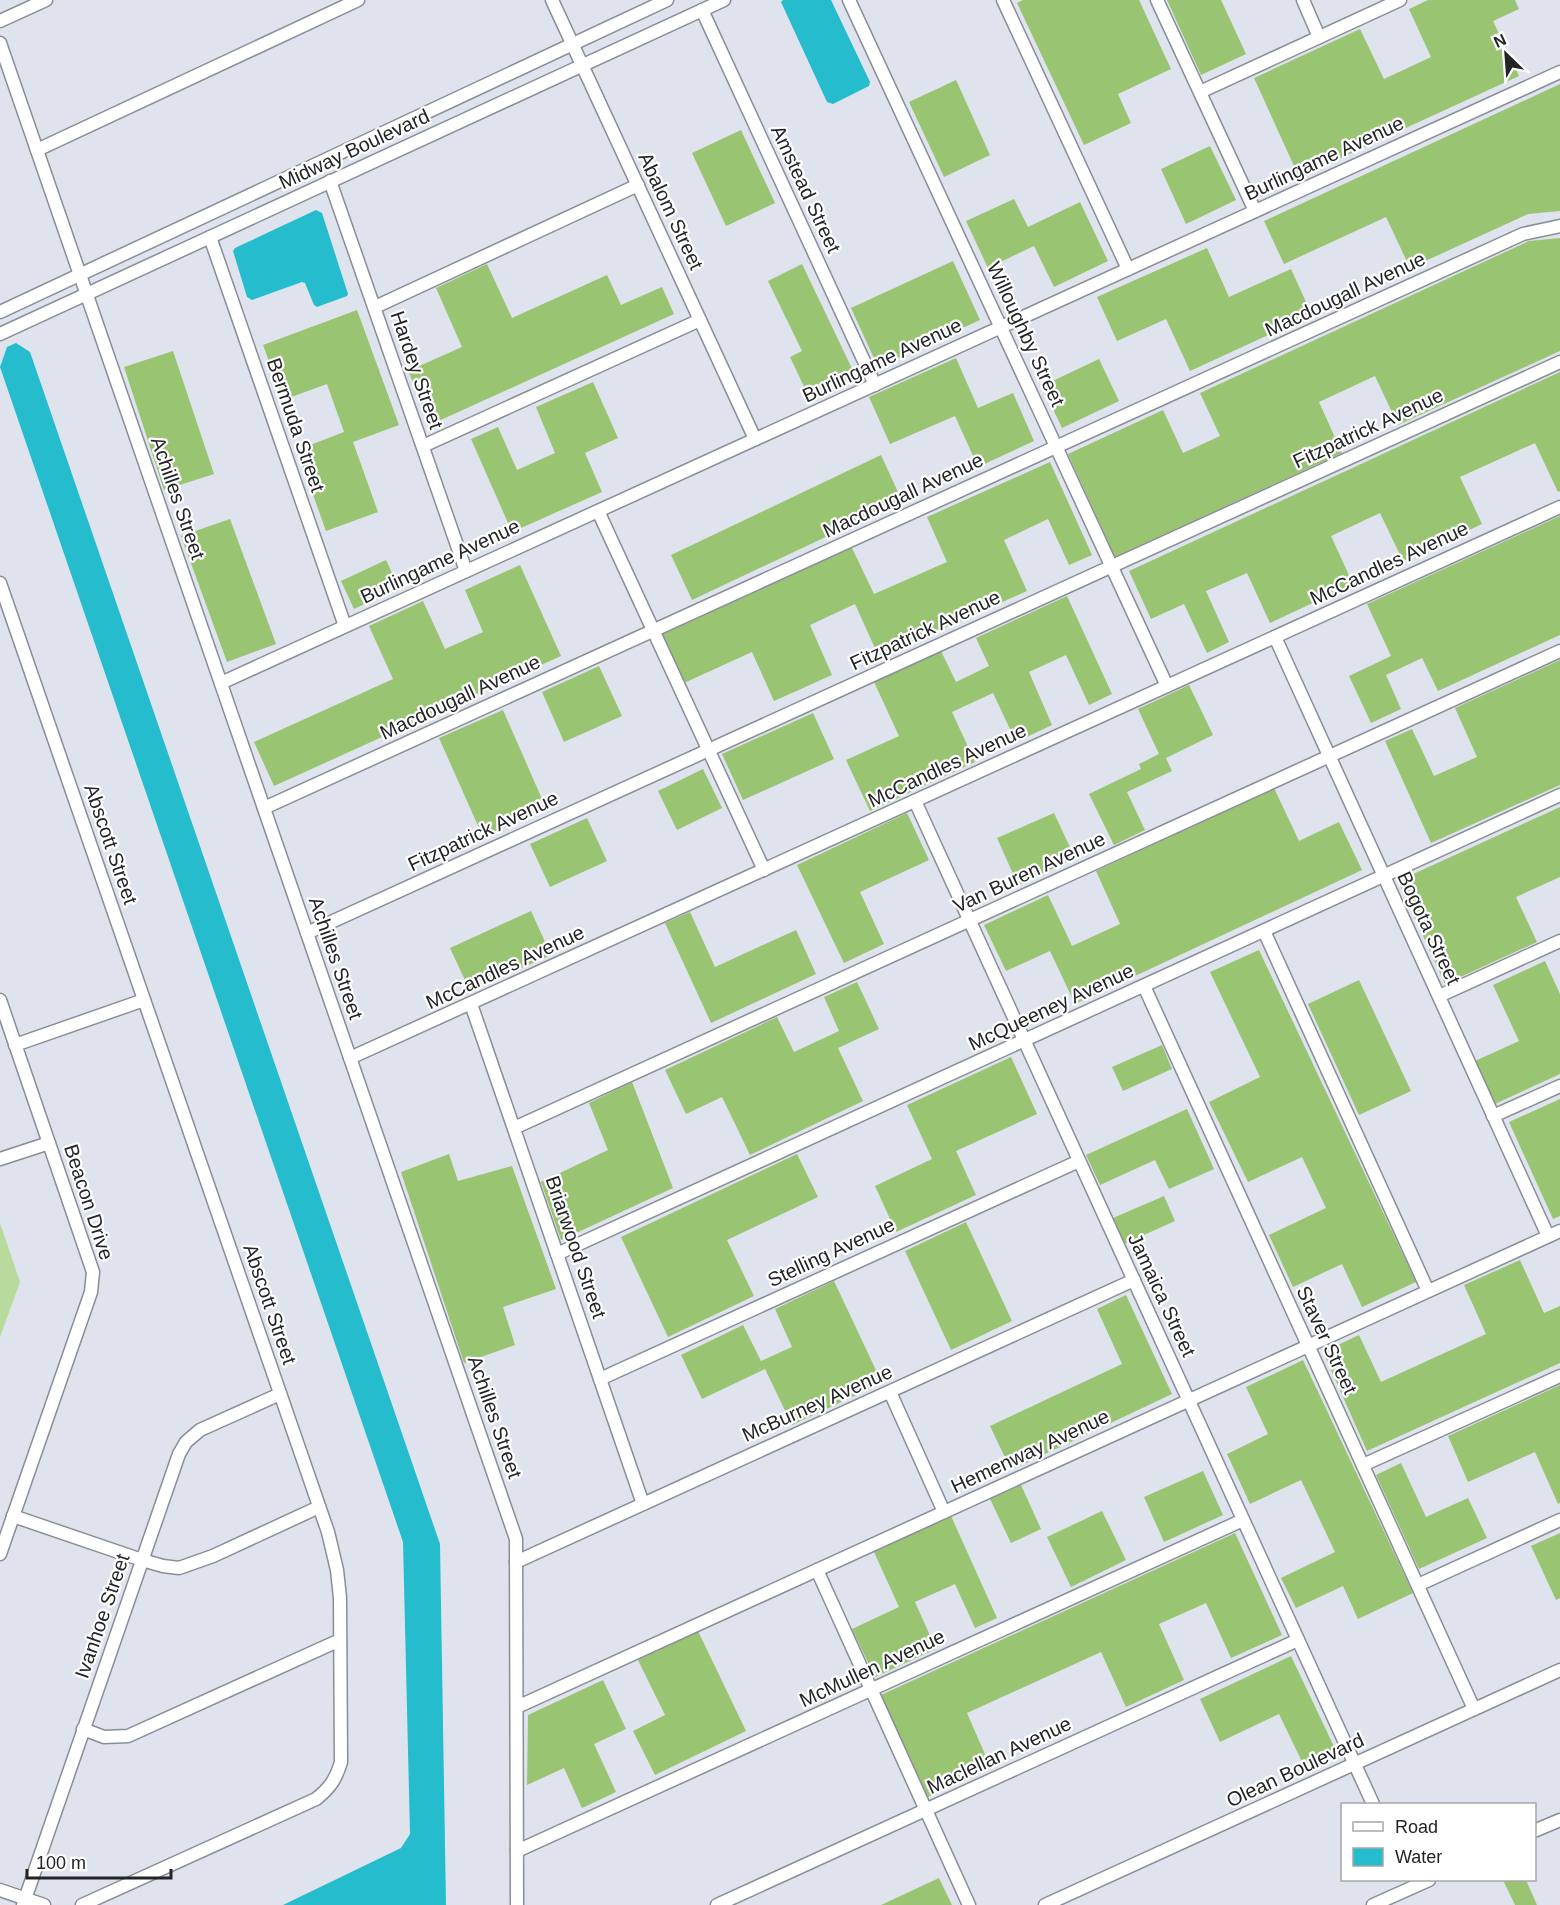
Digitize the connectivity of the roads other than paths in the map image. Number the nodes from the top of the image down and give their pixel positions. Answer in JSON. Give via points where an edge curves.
{"nodes":[{"id":1,"x":46,"y":0,"type":"edge"},
{"id":2,"x":358,"y":0,"type":"edge"},
{"id":3,"x":552,"y":0,"type":"edge"},
{"id":4,"x":667,"y":0,"type":"edge"},
{"id":5,"x":724,"y":0,"type":"edge"},
{"id":6,"x":849,"y":0,"type":"edge"},
{"id":7,"x":1003,"y":0,"type":"edge"},
{"id":8,"x":1157,"y":0,"type":"edge"},
{"id":9,"x":1303,"y":0,"type":"edge"},
{"id":10,"x":1400,"y":0,"type":"edge"},
{"id":11,"x":702,"y":10,"type":"junction"},
{"id":12,"x":0,"y":21,"type":"edge"},
{"id":13,"x":1319,"y":37,"type":"junction"},
{"id":14,"x":0,"y":43,"type":"edge"},
{"id":15,"x":572,"y":44,"type":"junction"},
{"id":16,"x":583,"y":66,"type":"junction"},
{"id":17,"x":1560,"y":72,"type":"edge"},
{"id":18,"x":1200,"y":92,"type":"junction"},
{"id":19,"x":37,"y":150,"type":"junction"},
{"id":20,"x":330,"y":181,"type":"junction"},
{"id":21,"x":638,"y":185,"type":"junction"},
{"id":22,"x":1255,"y":211,"type":"junction"},
{"id":23,"x":1560,"y":226,"type":"edge"},
{"id":24,"x":210,"y":237,"type":"junction"},
{"id":25,"x":1128,"y":269,"type":"junction"},
{"id":26,"x":80,"y":275,"type":"junction"},
{"id":27,"x":87,"y":294,"type":"junction"},
{"id":28,"x":375,"y":307,"type":"junction"},
{"id":29,"x":0,"y":312,"type":"edge"},
{"id":30,"x":700,"y":320,"type":"junction"},
{"id":31,"x":1002,"y":327,"type":"junction"},
{"id":32,"x":0,"y":334,"type":"edge"},
{"id":33,"x":1560,"y":362,"type":"edge"},
{"id":34,"x":875,"y":385,"type":"junction"},
{"id":35,"x":755,"y":439,"type":"junction"},
{"id":36,"x":423,"y":446,"type":"junction"},
{"id":37,"x":1057,"y":446,"type":"junction"},
{"id":38,"x":1560,"y":507,"type":"edge"},
{"id":39,"x":598,"y":511,"type":"junction"},
{"id":40,"x":1112,"y":566,"type":"junction"},
{"id":41,"x":466,"y":571,"type":"junction"},
{"id":42,"x":0,"y":583,"type":"edge"},
{"id":43,"x":345,"y":626,"type":"junction"},
{"id":44,"x":653,"y":631,"type":"junction"},
{"id":45,"x":1275,"y":637,"type":"junction"},
{"id":46,"x":1560,"y":651,"type":"edge"},
{"id":47,"x":221,"y":683,"type":"junction"},
{"id":48,"x":1167,"y":686,"type":"junction"},
{"id":49,"x":708,"y":750,"type":"junction"},
{"id":50,"x":1329,"y":757,"type":"junction"},
{"id":51,"x":1560,"y":795,"type":"edge"},
{"id":52,"x":915,"y":801,"type":"junction"},
{"id":53,"x":264,"y":808,"type":"junction"},
{"id":54,"x":764,"y":870,"type":"junction"},
{"id":55,"x":1384,"y":877,"type":"junction"},
{"id":56,"x":970,"y":921,"type":"junction"},
{"id":57,"x":1264,"y":931,"type":"junction"},
{"id":58,"x":307,"y":933,"type":"junction"},
{"id":59,"x":1560,"y":941,"type":"edge"},
{"id":60,"x":1144,"y":986,"type":"junction"},
{"id":61,"x":1439,"y":996,"type":"junction"},
{"id":62,"x":0,"y":1000,"type":"edge"},
{"id":63,"x":144,"y":1000,"type":"junction"},
{"id":64,"x":471,"y":1004,"type":"junction"},
{"id":65,"x":1024,"y":1041,"type":"junction"},
{"id":66,"x":15,"y":1045,"type":"junction"},
{"id":67,"x":350,"y":1058,"type":"junction"},
{"id":68,"x":1560,"y":1086,"type":"edge"},
{"id":69,"x":1493,"y":1116,"type":"junction"},
{"id":70,"x":514,"y":1128,"type":"junction"},
{"id":71,"x":49,"y":1143,"type":"junction"},
{"id":72,"x":0,"y":1160,"type":"edge"},
{"id":73,"x":1079,"y":1161,"type":"junction"},
{"id":74,"x":1560,"y":1231,"type":"edge"},
{"id":75,"x":1548,"y":1236,"type":"junction"},
{"id":76,"x":557,"y":1254,"type":"junction"},
{"id":77,"x":1134,"y":1280,"type":"junction"},
{"id":78,"x":1428,"y":1291,"type":"junction"},
{"id":79,"x":1308,"y":1346,"type":"junction"},
{"id":80,"x":1560,"y":1376,"type":"edge"},
{"id":81,"x":600,"y":1379,"type":"junction"},
{"id":82,"x":890,"y":1392,"type":"junction"},
{"id":83,"x":280,"y":1394,"type":"junction"},
{"id":84,"x":1188,"y":1400,"type":"junction"},
{"id":85,"x":1363,"y":1466,"type":"junction"},
{"id":86,"x":643,"y":1504,"type":"junction"},
{"id":87,"x":319,"y":1507,"type":"junction"},
{"id":88,"x":944,"y":1512,"type":"junction"},
{"id":89,"x":13,"y":1516,"type":"junction"},
{"id":90,"x":1243,"y":1520,"type":"junction"},
{"id":91,"x":1560,"y":1520,"type":"edge"},
{"id":92,"x":0,"y":1554,"type":"edge"},
{"id":93,"x":142,"y":1560,"type":"junction"},
{"id":94,"x":516,"y":1562,"type":"junction"},
{"id":95,"x":817,"y":1570,"type":"junction"},
{"id":96,"x":1418,"y":1585,"type":"junction"},
{"id":97,"x":340,"y":1640,"type":"junction"},
{"id":98,"x":1298,"y":1640,"type":"junction"},
{"id":99,"x":1560,"y":1670,"type":"edge"},
{"id":100,"x":871,"y":1690,"type":"junction"},
{"id":101,"x":517,"y":1707,"type":"junction"},
{"id":102,"x":1474,"y":1709,"type":"junction"},
{"id":103,"x":84,"y":1730,"type":"junction"},
{"id":104,"x":1354,"y":1764,"type":"junction"},
{"id":105,"x":1373,"y":1803,"type":"edge"},
{"id":106,"x":926,"y":1810,"type":"junction"},
{"id":107,"x":1560,"y":1820,"type":"edge"},
{"id":108,"x":1536,"y":1831,"type":"edge"},
{"id":109,"x":517,"y":1851,"type":"junction"},
{"id":110,"x":1424,"y":1881,"type":"edge"},
{"id":111,"x":1409,"y":1884,"type":"edge"},
{"id":112,"x":0,"y":1890,"type":"edge"},
{"id":113,"x":110,"y":1899,"type":"edge"},
{"id":114,"x":24,"y":1902,"type":"edge"},
{"id":115,"x":44,"y":1905,"type":"edge"},
{"id":116,"x":82,"y":1905,"type":"edge"},
{"id":117,"x":518,"y":1905,"type":"edge"},
{"id":118,"x":717,"y":1905,"type":"edge"},
{"id":119,"x":969,"y":1905,"type":"edge"},
{"id":120,"x":1045,"y":1905,"type":"edge"},
{"id":121,"x":1373,"y":1905,"type":"edge"}],
"edges":[{"from":1,"to":12,"type":"street"},
{"from":2,"to":19,"type":"street"},
{"from":3,"to":15,"type":"street","name":"Abalom Street"},
{"from":4,"to":15,"type":"street","name":"Midway Boulevard"},
{"from":5,"to":11,"type":"street","name":"Midway Boulevard"},
{"from":6,"to":31,"type":"street","name":"Willoughby Street"},
{"from":7,"to":25,"type":"street"},
{"from":8,"to":18,"type":"street"},
{"from":9,"to":13,"type":"street"},
{"from":10,"to":13,"type":"street"},
{"from":11,"to":16,"type":"street","name":"Midway Boulevard"},
{"from":11,"to":34,"type":"street","name":"Amstead Street"},
{"from":13,"to":18,"type":"street"},
{"from":14,"to":19,"type":"street","name":"Achilles Street"},
{"from":15,"to":16,"type":"street","name":"Abalom Street"},
{"from":15,"to":26,"type":"street","name":"Midway Boulevard"},
{"from":16,"to":20,"type":"street","name":"Midway Boulevard"},
{"from":16,"to":21,"type":"street","name":"Abalom Street"},
{"from":17,"to":22,"type":"street","name":"Burlingame Avenue"},
{"from":18,"to":22,"type":"street"},
{"from":19,"to":26,"type":"street","name":"Achilles Street"},
{"from":20,"to":24,"type":"street","name":"Midway Boulevard"},
{"from":20,"to":28,"type":"street","name":"Hardey Street"},
{"from":21,"to":28,"type":"street"},
{"from":21,"to":30,"type":"street","name":"Abalom Street"},
{"from":22,"to":25,"type":"street","name":"Burlingame Avenue"},
{"from":23,"to":37,"type":"street","name":"Macdougall Avenue","via":[[1523,234]]},
{"from":24,"to":27,"type":"street","name":"Midway Boulevard"},
{"from":24,"to":43,"type":"street","name":"Bermuda Street"},
{"from":25,"to":31,"type":"street","name":"Burlingame Avenue"},
{"from":26,"to":27,"type":"street","name":"Achilles Street"},
{"from":26,"to":29,"type":"street","name":"Midway Boulevard"},
{"from":27,"to":32,"type":"street","name":"Midway Boulevard"},
{"from":27,"to":47,"type":"street","name":"Achilles Street"},
{"from":28,"to":36,"type":"street","name":"Hardey Street"},
{"from":30,"to":35,"type":"street","name":"Abalom Street"},
{"from":30,"to":36,"type":"street"},
{"from":31,"to":34,"type":"street","name":"Burlingame Avenue"},
{"from":31,"to":37,"type":"street","name":"Willoughby Street"},
{"from":33,"to":40,"type":"street","name":"Fitzpatrick Avenue"},
{"from":34,"to":35,"type":"street","name":"Burlingame Avenue"},
{"from":35,"to":39,"type":"street","name":"Burlingame Avenue"},
{"from":36,"to":41,"type":"street","name":"Hardey Street"},
{"from":37,"to":40,"type":"street","name":"Willoughby Street"},
{"from":37,"to":44,"type":"street","name":"Macdougall Avenue"},
{"from":38,"to":45,"type":"street","name":"McCandles Avenue"},
{"from":39,"to":41,"type":"street","name":"Burlingame Avenue"},
{"from":39,"to":44,"type":"street"},
{"from":40,"to":48,"type":"street","name":"Willoughby Street"},
{"from":40,"to":49,"type":"street","name":"Fitzpatrick Avenue"},
{"from":41,"to":43,"type":"street","name":"Burlingame Avenue"},
{"from":42,"to":63,"type":"street","name":"Abscott Street"},
{"from":43,"to":47,"type":"street","name":"Burlingame Avenue"},
{"from":44,"to":49,"type":"street"},
{"from":44,"to":53,"type":"street","name":"Macdougall Avenue"},
{"from":45,"to":48,"type":"street","name":"McCandles Avenue"},
{"from":45,"to":50,"type":"street","name":"Bogota Street"},
{"from":46,"to":50,"type":"street","name":"Van Buren Avenue"},
{"from":47,"to":53,"type":"street","name":"Achilles Street"},
{"from":48,"to":52,"type":"street","name":"McCandles Avenue"},
{"from":49,"to":54,"type":"street"},
{"from":49,"to":58,"type":"street","name":"Fitzpatrick Avenue"},
{"from":50,"to":55,"type":"street","name":"Bogota Street"},
{"from":50,"to":56,"type":"street","name":"Van Buren Avenue"},
{"from":51,"to":55,"type":"street","name":"McQueeney Avenue"},
{"from":52,"to":54,"type":"street","name":"McCandles Avenue"},
{"from":52,"to":56,"type":"street","name":"Jamaica Street"},
{"from":53,"to":58,"type":"street","name":"Achilles Street"},
{"from":54,"to":64,"type":"street","name":"McCandles Avenue"},
{"from":55,"to":57,"type":"street","name":"McQueeney Avenue"},
{"from":55,"to":61,"type":"street","name":"Bogota Street"},
{"from":56,"to":65,"type":"street","name":"Jamaica Street"},
{"from":56,"to":70,"type":"street","name":"Van Buren Avenue"},
{"from":57,"to":60,"type":"street","name":"McQueeney Avenue"},
{"from":57,"to":78,"type":"street"},
{"from":58,"to":67,"type":"street","name":"Achilles Street"},
{"from":59,"to":61,"type":"street"},
{"from":60,"to":65,"type":"street","name":"McQueeney Avenue"},
{"from":60,"to":79,"type":"street","name":"Staver Street"},
{"from":61,"to":69,"type":"street","name":"Bogota Street"},
{"from":62,"to":66,"type":"street","name":"Beacon Drive"},
{"from":63,"to":66,"type":"street"},
{"from":63,"to":83,"type":"street","name":"Abscott Street"},
{"from":64,"to":67,"type":"street","name":"McCandles Avenue"},
{"from":64,"to":70,"type":"street","name":"Briarwood Street"},
{"from":65,"to":73,"type":"street","name":"Jamaica Street"},
{"from":65,"to":76,"type":"street","name":"McQueeney Avenue"},
{"from":66,"to":71,"type":"street","name":"Beacon Drive"},
{"from":67,"to":94,"type":"street","name":"Achilles Street","via":[[516,1539]]},
{"from":68,"to":69,"type":"street"},
{"from":69,"to":75,"type":"street","name":"Bogota Street"},
{"from":70,"to":76,"type":"street","name":"Briarwood Street"},
{"from":71,"to":72,"type":"street"},
{"from":71,"to":89,"type":"street","name":"Beacon Drive","via":[[93,1272],[91,1292]]},
{"from":73,"to":77,"type":"street","name":"Jamaica Street"},
{"from":73,"to":81,"type":"street","name":"Stelling Avenue"},
{"from":74,"to":75,"type":"street","name":"Hemenway Avenue"},
{"from":75,"to":78,"type":"street","name":"Hemenway Avenue"},
{"from":76,"to":81,"type":"street","name":"Briarwood Street"},
{"from":77,"to":82,"type":"street","name":"McBurney Avenue"},
{"from":77,"to":84,"type":"street","name":"Jamaica Street"},
{"from":78,"to":79,"type":"street","name":"Hemenway Avenue"},
{"from":79,"to":84,"type":"street","name":"Hemenway Avenue"},
{"from":79,"to":85,"type":"street","name":"Staver Street"},
{"from":80,"to":85,"type":"street"},
{"from":81,"to":86,"type":"street","name":"Briarwood Street"},
{"from":82,"to":86,"type":"street","name":"McBurney Avenue"},
{"from":82,"to":88,"type":"street"},
{"from":83,"to":87,"type":"street","name":"Abscott Street"},
{"from":83,"to":93,"type":"street","name":"Ivanhoe Street","via":[[200,1430],[186,1442]]},
{"from":84,"to":88,"type":"street","name":"Hemenway Avenue"},
{"from":84,"to":90,"type":"street","name":"Jamaica Street"},
{"from":85,"to":96,"type":"street","name":"Staver Street"},
{"from":86,"to":94,"type":"street","name":"McBurney Avenue"},
{"from":87,"to":93,"type":"street","via":[[179,1568]]},
{"from":87,"to":97,"type":"street","name":"Abscott Street","via":[[337,1570]]},
{"from":88,"to":95,"type":"street","name":"Hemenway Avenue"},
{"from":89,"to":92,"type":"street","name":"Beacon Drive"},
{"from":89,"to":93,"type":"street"},
{"from":90,"to":98,"type":"street","name":"Jamaica Street"},
{"from":90,"to":100,"type":"street","name":"McMullen Avenue"},
{"from":91,"to":96,"type":"street"},
{"from":93,"to":103,"type":"street","name":"Ivanhoe Street"},
{"from":94,"to":101,"type":"street","name":"Achilles Street"},
{"from":95,"to":100,"type":"street"},
{"from":95,"to":101,"type":"street","name":"Hemenway Avenue"},
{"from":96,"to":102,"type":"street","name":"Staver Street"},
{"from":97,"to":103,"type":"street","via":[[128,1736],[104,1737]]},
{"from":97,"to":113,"type":"street","name":"Abscott Street","via":[[341,1762],[329,1789]]},
{"from":98,"to":104,"type":"street","name":"Jamaica Street"},
{"from":98,"to":106,"type":"street","name":"Maclellan Avenue"},
{"from":99,"to":102,"type":"street","name":"Olean Boulevard"},
{"from":100,"to":106,"type":"street"},
{"from":100,"to":109,"type":"street","name":"McMullen Avenue"},
{"from":101,"to":109,"type":"street","name":"Achilles Street"},
{"from":102,"to":104,"type":"street","name":"Olean Boulevard"},
{"from":103,"to":114,"type":"street","name":"Ivanhoe Street"},
{"from":104,"to":105,"type":"street","name":"Jamaica Street"},
{"from":104,"to":120,"type":"street","name":"Olean Boulevard"},
{"from":106,"to":118,"type":"street","name":"Maclellan Avenue"},
{"from":106,"to":119,"type":"street"},
{"from":107,"to":108,"type":"street"},
{"from":109,"to":117,"type":"street","name":"Achilles Street"},
{"from":110,"to":111,"type":"street"},
{"from":111,"to":121,"type":"street"},
{"from":112,"to":114,"type":"street"},
{"from":113,"to":116,"type":"street","name":"Abscott Street"},
{"from":114,"to":115,"type":"street"}]}
